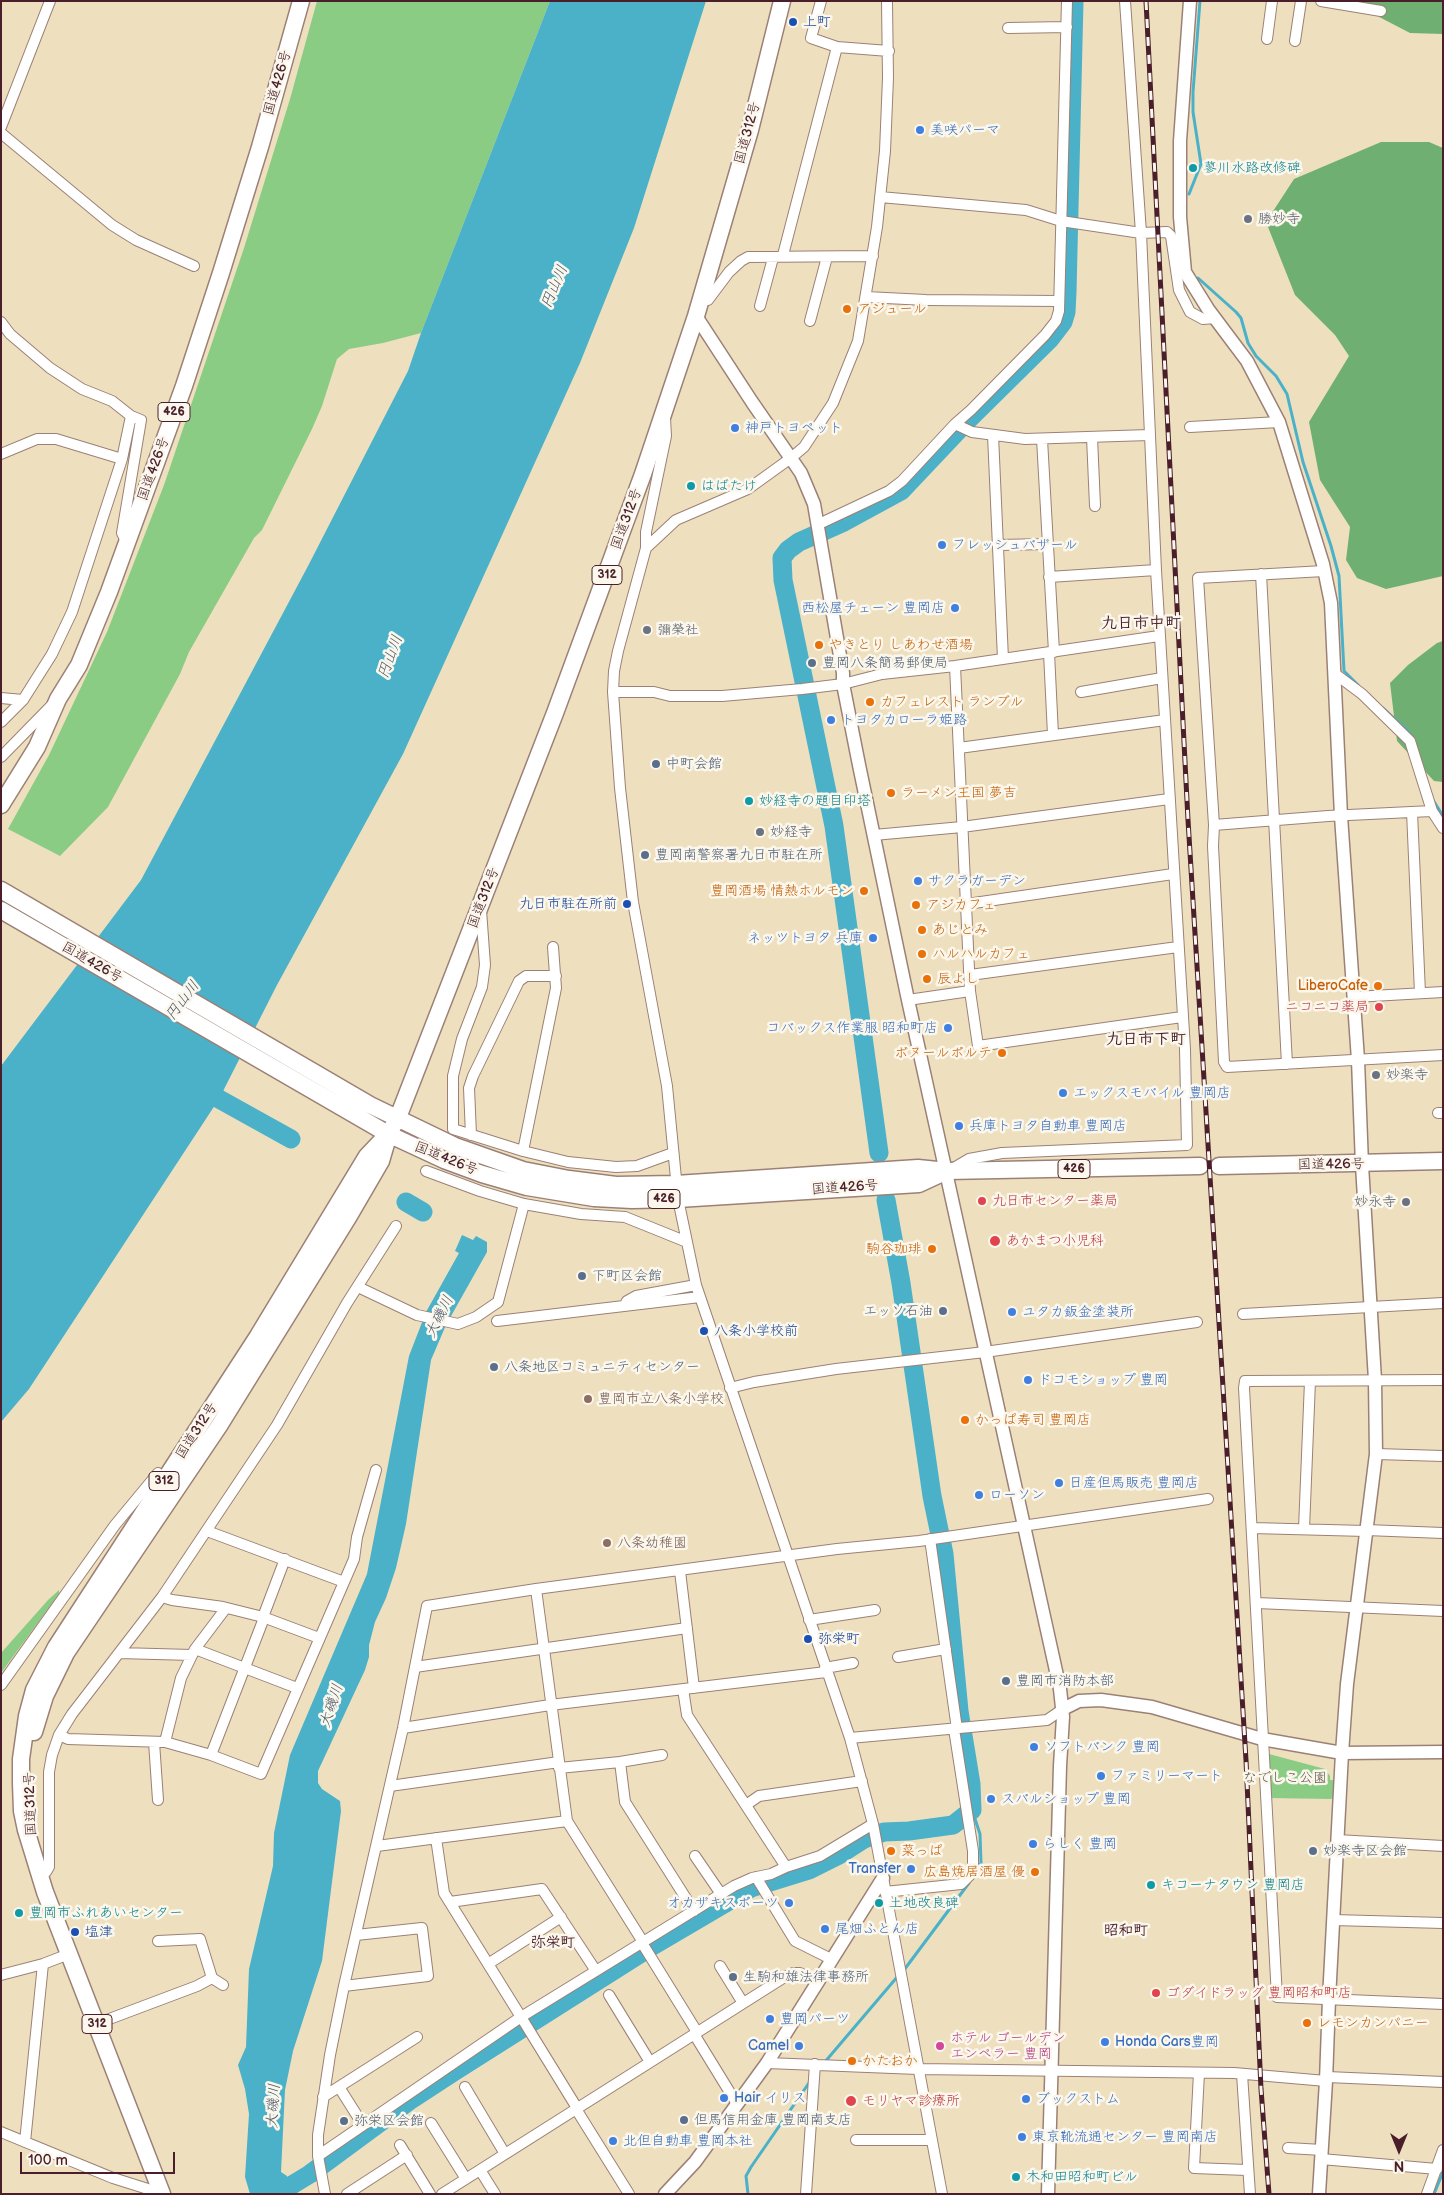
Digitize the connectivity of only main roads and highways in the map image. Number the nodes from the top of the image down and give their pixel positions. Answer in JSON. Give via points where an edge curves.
{"nodes":[{"id":1,"x":301,"y":1,"type":"edge"},
{"id":2,"x":782,"y":1,"type":"edge"},
{"id":3,"x":1,"y":805,"type":"edge"},
{"id":4,"x":1,"y":890,"type":"edge"},
{"id":5,"x":1,"y":910,"type":"edge"},
{"id":6,"x":367,"y":1112,"type":"junction"},
{"id":7,"x":398,"y":1120,"type":"junction"},
{"id":8,"x":388,"y":1134,"type":"junction"},
{"id":9,"x":1443,"y":1162,"type":"edge"},
{"id":10,"x":1200,"y":1166,"type":"dead end"},
{"id":11,"x":1219,"y":1166,"type":"dead end"},
{"id":12,"x":677,"y":1192,"type":"junction"},
{"id":13,"x":161,"y":2192,"type":"edge"}],
"edges":[{"from":1,"to":3,"type":"highway","name":"国道426号","number":"426","via":[[221,274],[127,543],[79,665],[58,699],[37,747]]},
{"from":2,"to":7,"type":"highway","name":"国道312号","number":"312","via":[[750,130],[665,409],[587,629]]},
{"from":4,"to":6,"type":"highway","name":"国道426号","number":"426"},
{"from":5,"to":6,"type":"highway","name":"国道426号","number":"426"},
{"from":6,"to":7,"type":"highway","name":"国道426号","number":"426"},
{"from":6,"to":8,"type":"highway","name":"国道426号","number":"426"},
{"from":7,"to":8,"type":"highway","name":"国道312号","number":"312"},
{"from":7,"to":12,"type":"highway","name":"国道426号","number":"426","via":[[451,1136],[523,1170]]},
{"from":8,"to":12,"type":"highway","name":"国道426号","number":"426","via":[[482,1174],[556,1192],[632,1200]]},
{"from":8,"to":13,"type":"highway","name":"国道312号","number":"312","via":[[367,1156],[248,1352],[56,1646],[34,1690],[27,1716],[22,1811],[34,1854]]},
{"from":9,"to":11,"type":"highway","name":"国道426号"},
{"from":10,"to":12,"type":"highway","name":"国道426号","number":"426","via":[[947,1171],[919,1184]]}]}
